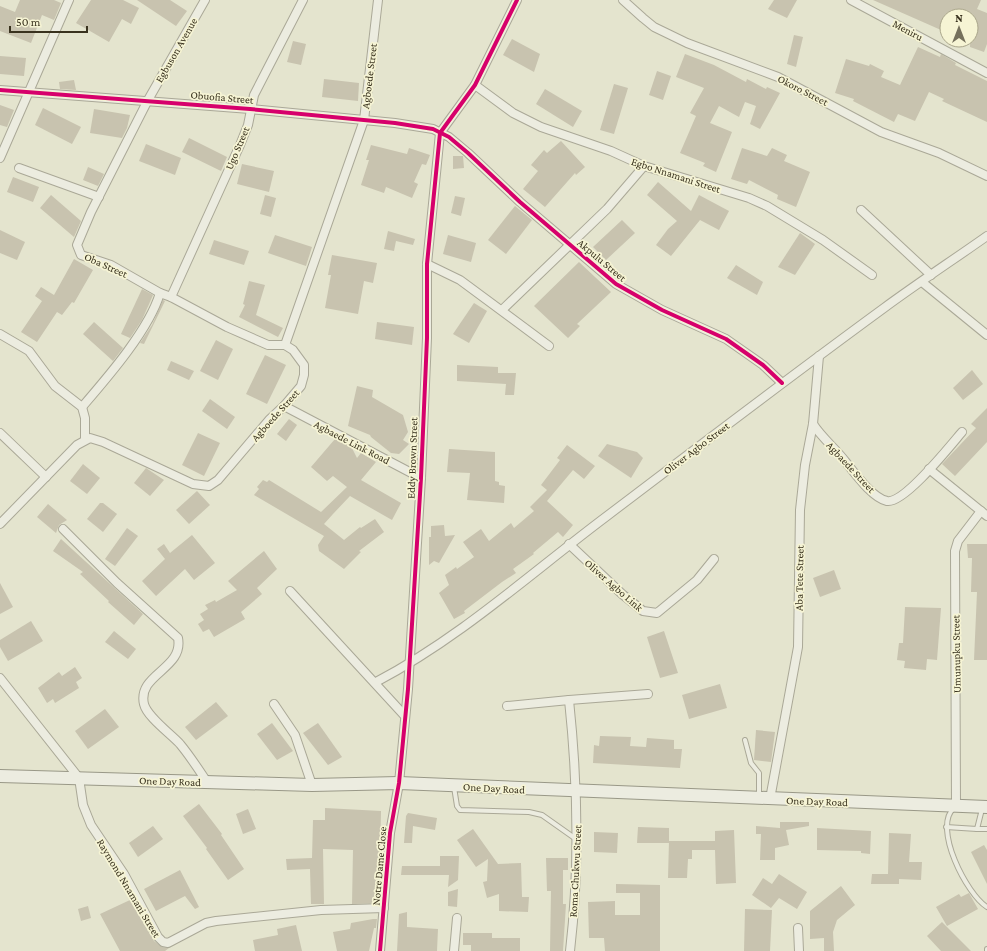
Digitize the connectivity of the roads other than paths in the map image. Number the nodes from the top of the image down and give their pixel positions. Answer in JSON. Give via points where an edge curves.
{"nodes":[{"id":1,"x":68,"y":0,"type":"edge"},
{"id":2,"x":205,"y":0,"type":"edge"},
{"id":3,"x":303,"y":0,"type":"edge"},
{"id":4,"x":378,"y":0,"type":"edge"},
{"id":5,"x":517,"y":0,"type":"edge"},
{"id":6,"x":623,"y":0,"type":"edge"},
{"id":7,"x":850,"y":0,"type":"edge"},
{"id":8,"x":987,"y":72,"type":"edge"},
{"id":9,"x":475,"y":85,"type":"junction"},
{"id":10,"x":0,"y":90,"type":"edge"},
{"id":11,"x":28,"y":92,"type":"junction"},
{"id":12,"x":148,"y":100,"type":"junction"},
{"id":13,"x":250,"y":109,"type":"junction"},
{"id":14,"x":364,"y":120,"type":"junction"},
{"id":15,"x":440,"y":133,"type":"junction"},
{"id":16,"x":0,"y":158,"type":"edge"},
{"id":17,"x":644,"y":166,"type":"junction"},
{"id":18,"x":19,"y":168,"type":"dead end"},
{"id":19,"x":987,"y":176,"type":"edge"},
{"id":20,"x":99,"y":198,"type":"junction"},
{"id":21,"x":861,"y":210,"type":"dead end"},
{"id":22,"x":987,"y":236,"type":"edge"},
{"id":23,"x":570,"y":245,"type":"junction"},
{"id":24,"x":428,"y":264,"type":"junction"},
{"id":25,"x":872,"y":275,"type":"dead end"},
{"id":26,"x":931,"y":276,"type":"junction"},
{"id":27,"x":922,"y":282,"type":"junction"},
{"id":28,"x":160,"y":293,"type":"junction"},
{"id":29,"x":171,"y":297,"type":"junction"},
{"id":30,"x":502,"y":310,"type":"junction"},
{"id":31,"x":0,"y":334,"type":"edge"},
{"id":32,"x":987,"y":335,"type":"edge"},
{"id":33,"x":285,"y":345,"type":"junction"},
{"id":34,"x":549,"y":346,"type":"dead end"},
{"id":35,"x":819,"y":356,"type":"junction"},
{"id":36,"x":782,"y":383,"type":"junction"},
{"id":37,"x":284,"y":406,"type":"junction"},
{"id":38,"x":82,"y":407,"type":"junction"},
{"id":39,"x":813,"y":424,"type":"junction"},
{"id":40,"x":962,"y":432,"type":"dead end"},
{"id":41,"x":0,"y":433,"type":"edge"},
{"id":42,"x":85,"y":439,"type":"junction"},
{"id":43,"x":929,"y":469,"type":"junction"},
{"id":44,"x":46,"y":476,"type":"junction"},
{"id":45,"x":421,"y":478,"type":"junction"},
{"id":46,"x":984,"y":514,"type":"edge"},
{"id":47,"x":0,"y":524,"type":"edge"},
{"id":48,"x":64,"y":529,"type":"dead end"},
{"id":49,"x":569,"y":544,"type":"junction"},
{"id":50,"x":714,"y":559,"type":"dead end"},
{"id":51,"x":290,"y":591,"type":"dead end"},
{"id":52,"x":410,"y":665,"type":"junction"},
{"id":53,"x":0,"y":678,"type":"edge"},
{"id":54,"x":376,"y":682,"type":"junction"},
{"id":55,"x":648,"y":694,"type":"dead end"},
{"id":56,"x":569,"y":700,"type":"junction"},
{"id":57,"x":274,"y":704,"type":"dead end"},
{"id":58,"x":507,"y":706,"type":"dead end"},
{"id":59,"x":404,"y":715,"type":"junction"},
{"id":60,"x":745,"y":740,"type":"dead end"},
{"id":61,"x":0,"y":776,"type":"edge"},
{"id":62,"x":79,"y":778,"type":"junction"},
{"id":63,"x":207,"y":782,"type":"junction"},
{"id":64,"x":399,"y":784,"type":"junction"},
{"id":65,"x":312,"y":785,"type":"junction"},
{"id":66,"x":454,"y":786,"type":"junction"},
{"id":67,"x":577,"y":792,"type":"junction"},
{"id":68,"x":764,"y":799,"type":"junction"},
{"id":69,"x":956,"y":806,"type":"junction"},
{"id":70,"x":984,"y":807,"type":"edge"},
{"id":71,"x":946,"y":827,"type":"junction"},
{"id":72,"x":977,"y":829,"type":"junction"},
{"id":73,"x":987,"y":829,"type":"edge"},
{"id":74,"x":577,"y":840,"type":"junction"},
{"id":75,"x":987,"y":907,"type":"edge"},
{"id":76,"x":384,"y":908,"type":"junction"},
{"id":77,"x":457,"y":918,"type":"dead end"},
{"id":78,"x":798,"y":928,"type":"dead end"},
{"id":79,"x":380,"y":951,"type":"edge"},
{"id":80,"x":454,"y":951,"type":"edge"},
{"id":81,"x":570,"y":951,"type":"edge"},
{"id":82,"x":798,"y":951,"type":"edge"}],
"edges":[{"from":1,"to":11,"type":"street"},
{"from":2,"to":12,"type":"street","name":"Egbuson Avenue"},
{"from":3,"to":13,"type":"street","name":"Ugo Street","via":[[264,73]]},
{"from":4,"to":14,"type":"street","name":"Agboede Street"},
{"from":5,"to":9,"type":"street"},
{"from":6,"to":19,"type":"street","name":"Okoro Street","via":[[654,27],[687,43],[778,77],[893,137],[939,153]]},
{"from":7,"to":8,"type":"street","name":"Meniru"},
{"from":9,"to":15,"type":"street"},
{"from":9,"to":17,"type":"street","name":"Egbo Nnamani Street","via":[[530,122]]},
{"from":10,"to":11,"type":"street","name":"Obuofia Street"},
{"from":11,"to":12,"type":"street","name":"Obuofia Street"},
{"from":11,"to":16,"type":"street"},
{"from":12,"to":13,"type":"street","name":"Obuofia Street"},
{"from":12,"to":20,"type":"street","name":"Oba Street"},
{"from":13,"to":14,"type":"street","name":"Obuofia Street"},
{"from":13,"to":29,"type":"street","name":"Ugo Street","via":[[248,125],[240,145]]},
{"from":14,"to":15,"type":"street","name":"Obuofia Street","via":[[424,127]]},
{"from":14,"to":33,"type":"street","name":"Agboede Street"},
{"from":15,"to":23,"type":"street","name":"Akpulu Street","via":[[449,138]]},
{"from":15,"to":24,"type":"street","name":"Eddy Brown Street"},
{"from":17,"to":23,"type":"street","via":[[607,209]]},
{"from":17,"to":25,"type":"street","name":"Egbo Nnamani Street","via":[[749,198],[767,206],[823,240]]},
{"from":18,"to":20,"type":"street"},
{"from":20,"to":28,"type":"street","name":"Oba Street","via":[[77,245],[81,255],[111,265]]},
{"from":21,"to":26,"type":"street"},
{"from":22,"to":26,"type":"street","name":"Oliver Agbo Street"},
{"from":23,"to":30,"type":"street"},
{"from":23,"to":36,"type":"street","name":"Akpulu Street","via":[[616,284],[662,310],[726,339]]},
{"from":24,"to":30,"type":"street","via":[[460,280]]},
{"from":24,"to":45,"type":"street","name":"Eddy Brown Street"},
{"from":26,"to":27,"type":"street","name":"Oliver Agbo Street"},
{"from":27,"to":32,"type":"street"},
{"from":27,"to":35,"type":"street","name":"Oliver Agbo Street"},
{"from":28,"to":29,"type":"street","name":"Oba Street"},
{"from":28,"to":38,"type":"street","via":[[149,317],[128,349]]},
{"from":29,"to":33,"type":"street","name":"Oba Street","via":[[227,327],[268,345]]},
{"from":30,"to":34,"type":"street"},
{"from":31,"to":38,"type":"street","via":[[29,351],[55,386]]},
{"from":33,"to":37,"type":"street","name":"Agboede Street","via":[[302,361],[304,376],[301,386]]},
{"from":35,"to":36,"type":"street","name":"Oliver Agbo Street"},
{"from":35,"to":39,"type":"street","name":"Aba Tete Street"},
{"from":36,"to":49,"type":"street","name":"Oliver Agbo Street"},
{"from":37,"to":42,"type":"street","name":"Agboede Street","via":[[269,420],[225,474],[209,486],[193,484],[96,439]]},
{"from":37,"to":45,"type":"street","name":"Agbaede Link Road"},
{"from":38,"to":42,"type":"street"},
{"from":39,"to":43,"type":"street","name":"Agbaede Street","via":[[864,484],[887,501],[898,498],[910,490]]},
{"from":39,"to":68,"type":"street","name":"Aba Tete Street","via":[[800,510],[798,646]]},
{"from":40,"to":43,"type":"street","name":"Agbaede Street"},
{"from":41,"to":44,"type":"street"},
{"from":42,"to":44,"type":"street"},
{"from":43,"to":46,"type":"street"},
{"from":44,"to":47,"type":"street"},
{"from":45,"to":52,"type":"street","name":"Eddy Brown Street"},
{"from":46,"to":69,"type":"street","name":"Umunupku Street","via":[[958,541],[955,551]]},
{"from":48,"to":63,"type":"street","via":[[117,583],[178,638],[178,652],[149,682],[143,692],[143,701],[148,711],[181,745]]},
{"from":49,"to":50,"type":"street","name":"Oliver Agbo Link","via":[[622,594],[648,613],[657,613],[697,580]]},
{"from":49,"to":52,"type":"street","name":"Oliver Agbo Street","via":[[495,605]]},
{"from":51,"to":54,"type":"street"},
{"from":52,"to":54,"type":"street","name":"Oliver Agbo Street"},
{"from":52,"to":59,"type":"street","name":"Eddy Brown Street"},
{"from":53,"to":62,"type":"street"},
{"from":54,"to":59,"type":"street"},
{"from":55,"to":56,"type":"street"},
{"from":56,"to":58,"type":"street"},
{"from":56,"to":67,"type":"street","name":"Roma Chukwu Street","via":[[575,743]]},
{"from":57,"to":65,"type":"street","via":[[295,735]]},
{"from":59,"to":64,"type":"street","name":"Eddy Brown Street"},
{"from":60,"to":68,"type":"lane","via":[[751,763],[759,773]]},
{"from":61,"to":62,"type":"main road","name":"One Day Road"},
{"from":62,"to":63,"type":"main road","name":"One Day Road"},
{"from":62,"to":76,"type":"street","name":"Raymond Nnamani Street","via":[[83,805],[91,825],[124,874],[163,942],[168,943],[206,923],[216,921],[321,910]]},
{"from":63,"to":65,"type":"main road","name":"One Day Road"},
{"from":64,"to":65,"type":"main road","name":"One Day Road"},
{"from":64,"to":66,"type":"main road","name":"One Day Road"},
{"from":64,"to":76,"type":"street","name":"Notre Dame Close","via":[[390,833]]},
{"from":66,"to":67,"type":"main road","name":"One Day Road"},
{"from":66,"to":74,"type":"lane","via":[[460,810],[529,812],[542,815]]},
{"from":67,"to":68,"type":"main road","name":"One Day Road"},
{"from":67,"to":74,"type":"street","name":"Roma Chukwu Street"},
{"from":68,"to":69,"type":"main road","name":"One Day Road"},
{"from":69,"to":70,"type":"main road","name":"One Day Road"},
{"from":69,"to":71,"type":"lane","via":[[950,812]]},
{"from":70,"to":72,"type":"lane"},
{"from":71,"to":72,"type":"lane"},
{"from":71,"to":75,"type":"lane","via":[[956,866],[980,902]]},
{"from":72,"to":73,"type":"lane"},
{"from":74,"to":81,"type":"street","name":"Roma Chukwu Street"},
{"from":76,"to":79,"type":"street","name":"Notre Dame Close"},
{"from":77,"to":80,"type":"street"},
{"from":78,"to":82,"type":"street"}]}
